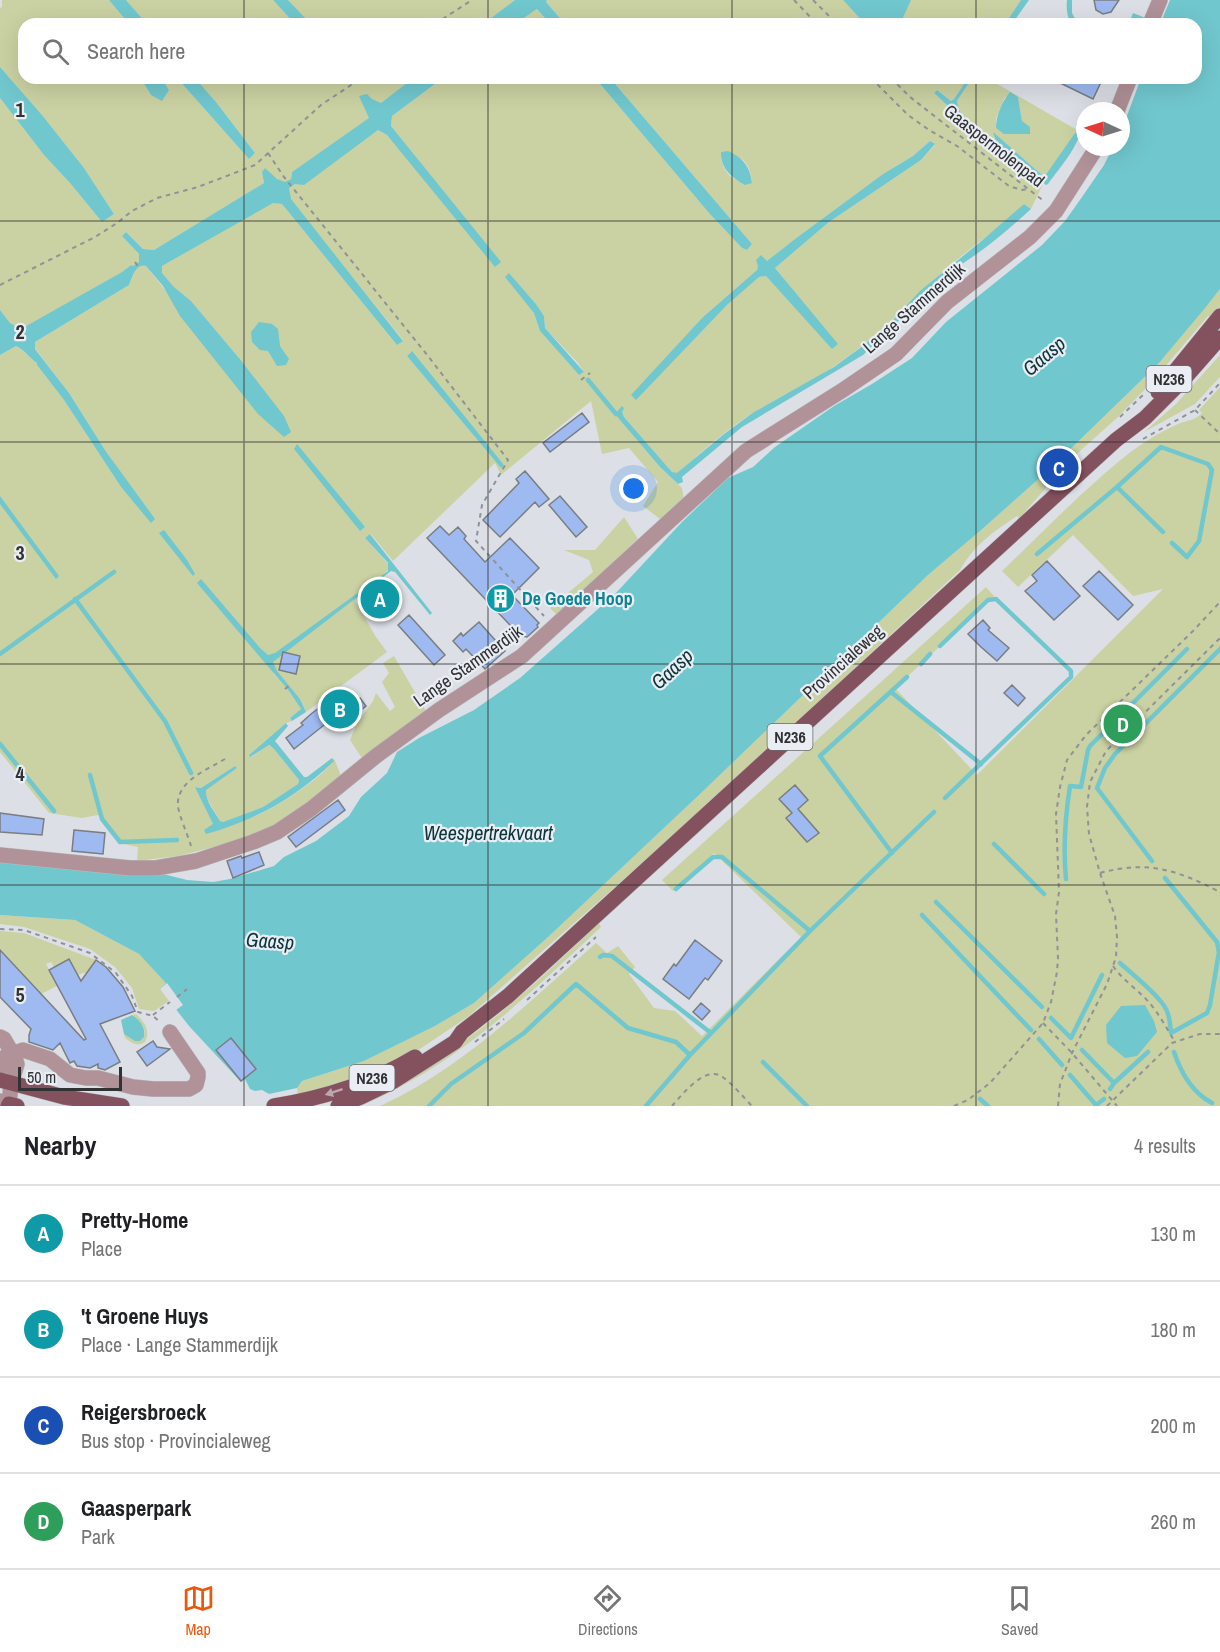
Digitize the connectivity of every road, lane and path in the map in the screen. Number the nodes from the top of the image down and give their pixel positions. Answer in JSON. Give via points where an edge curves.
{"nodes":[{"id":1,"x":472,"y":0,"type":"edge"},
{"id":2,"x":794,"y":0,"type":"edge"},
{"id":3,"x":813,"y":0,"type":"edge"},
{"id":4,"x":1160,"y":0,"type":"edge"},
{"id":5,"x":444,"y":18,"type":"edge"},
{"id":6,"x":812,"y":18,"type":"edge"},
{"id":7,"x":831,"y":18,"type":"edge"},
{"id":8,"x":1153,"y":18,"type":"edge"},
{"id":9,"x":352,"y":84,"type":"edge"},
{"id":10,"x":877,"y":84,"type":"edge"},
{"id":11,"x":897,"y":84,"type":"edge"},
{"id":12,"x":1128,"y":84,"type":"edge"},
{"id":13,"x":1121,"y":102,"type":"edge"},
{"id":14,"x":268,"y":153,"type":"junction"},
{"id":15,"x":1092,"y":156,"type":"edge"},
{"id":16,"x":1028,"y":189,"type":"junction"},
{"id":17,"x":1056,"y":211,"type":"junction"},
{"id":18,"x":135,"y":262,"type":"dead end"},
{"id":19,"x":140,"y":269,"type":"dead end"},
{"id":20,"x":0,"y":285,"type":"edge"},
{"id":21,"x":1220,"y":316,"type":"edge"},
{"id":22,"x":1220,"y":338,"type":"edge"},
{"id":23,"x":590,"y":373,"type":"dead end"},
{"id":24,"x":581,"y":380,"type":"dead end"},
{"id":25,"x":1195,"y":410,"type":"dead end"},
{"id":26,"x":1220,"y":434,"type":"edge"},
{"id":27,"x":1116,"y":440,"type":"junction"},
{"id":28,"x":1220,"y":602,"type":"edge"},
{"id":29,"x":554,"y":627,"type":"junction"},
{"id":30,"x":1220,"y":638,"type":"edge"},
{"id":31,"x":290,"y":685,"type":"dead end"},
{"id":32,"x":285,"y":689,"type":"dead end"},
{"id":33,"x":225,"y":759,"type":"dead end"},
{"id":34,"x":187,"y":833,"type":"dead end"},
{"id":35,"x":0,"y":855,"type":"edge"},
{"id":36,"x":1100,"y":873,"type":"junction"},
{"id":37,"x":1220,"y":892,"type":"edge"},
{"id":38,"x":0,"y":929,"type":"edge"},
{"id":39,"x":1113,"y":966,"type":"junction"},
{"id":40,"x":187,"y":989,"type":"dead end"},
{"id":41,"x":177,"y":997,"type":"dead end"},
{"id":42,"x":170,"y":1002,"type":"dead end"},
{"id":43,"x":153,"y":1016,"type":"junction"},
{"id":44,"x":1043,"y":1023,"type":"junction"},
{"id":45,"x":170,"y":1032,"type":"joint"},
{"id":46,"x":462,"y":1032,"type":"junction"},
{"id":47,"x":1220,"y":1034,"type":"edge"},
{"id":48,"x":0,"y":1037,"type":"edge"},
{"id":49,"x":1175,"y":1042,"type":"junction"},
{"id":50,"x":12,"y":1053,"type":"junction"},
{"id":51,"x":1072,"y":1053,"type":"junction"},
{"id":52,"x":0,"y":1069,"type":"edge"},
{"id":53,"x":5,"y":1082,"type":"edge"},
{"id":54,"x":1111,"y":1101,"type":"junction"},
{"id":55,"x":8,"y":1104,"type":"edge"},
{"id":56,"x":122,"y":1106,"type":"edge"},
{"id":57,"x":274,"y":1106,"type":"edge"},
{"id":58,"x":338,"y":1106,"type":"edge"},
{"id":59,"x":672,"y":1106,"type":"edge"},
{"id":60,"x":752,"y":1106,"type":"edge"},
{"id":61,"x":954,"y":1106,"type":"edge"},
{"id":62,"x":1058,"y":1106,"type":"edge"},
{"id":63,"x":1107,"y":1106,"type":"edge"},
{"id":64,"x":1117,"y":1106,"type":"edge"}],
"edges":[{"from":1,"to":5,"type":"path"},
{"from":2,"to":6,"type":"path"},
{"from":3,"to":7,"type":"path"},
{"from":4,"to":8,"type":"street"},
{"from":9,"to":14,"type":"path","via":[[321,105]]},
{"from":10,"to":16,"type":"path","via":[[908,115],[1009,186]]},
{"from":11,"to":16,"type":"path","name":"Gaaspermolenpad"},
{"from":12,"to":13,"type":"street"},
{"from":14,"to":20,"type":"path","via":[[255,165],[157,198],[95,237]]},
{"from":14,"to":29,"type":"path","via":[[508,460],[482,505],[476,541]]},
{"from":15,"to":17,"type":"street","name":"Lange Stammerdijk"},
{"from":16,"to":17,"type":"path","name":"Gaaspermolenpad"},
{"from":17,"to":29,"type":"street","name":"Lange Stammerdijk","via":[[1030,237],[947,302],[896,354],[746,451]]},
{"from":18,"to":19,"type":"path"},
{"from":21,"to":27,"type":"main road","name":"Provincialeweg","number":"N236"},
{"from":22,"to":27,"type":"main road","name":"Provincialeweg","number":"N236","via":[[1145,418]]},
{"from":23,"to":24,"type":"path"},
{"from":25,"to":26,"type":"path"},
{"from":27,"to":46,"type":"main road","name":"Provincialeweg","number":"N236","via":[[516,988]]},
{"from":28,"to":44,"type":"path","via":[[1086,735],[1067,760],[1056,814],[1058,972]]},
{"from":29,"to":35,"type":"street","name":"Lange Stammerdijk","via":[[522,656],[439,710],[311,809],[269,836],[196,861],[156,868]]},
{"from":30,"to":36,"type":"path","via":[[1106,751],[1090,782],[1089,834]]},
{"from":31,"to":32,"type":"path"},
{"from":33,"to":34,"type":"path","via":[[186,784],[179,793],[178,807]]},
{"from":36,"to":37,"type":"path","via":[[1138,866],[1159,868],[1184,874]]},
{"from":36,"to":39,"type":"path","via":[[1118,937]]},
{"from":38,"to":43,"type":"path","via":[[24,930],[90,953],[116,973],[138,1012]]},
{"from":39,"to":49,"type":"path","via":[[1146,999]]},
{"from":39,"to":51,"type":"path"},
{"from":40,"to":41,"type":"path"},
{"from":42,"to":43,"type":"path"},
{"from":43,"to":45,"type":"path"},
{"from":44,"to":51,"type":"path"},
{"from":44,"to":61,"type":"path","via":[[990,1083],[969,1100]]},
{"from":45,"to":50,"type":"street","via":[[198,1073],[196,1085],[189,1089],[153,1089],[70,1075],[51,1059],[23,1050]]},
{"from":46,"to":57,"type":"main road","name":"Provincialeweg","number":"N236","one_way":true,"via":[[370,1079]]},
{"from":46,"to":58,"type":"main road","name":"Provincialeweg","number":"N236","via":[[455,1042],[394,1081]]},
{"from":47,"to":49,"type":"path","via":[[1200,1034]]},
{"from":48,"to":50,"type":"street"},
{"from":49,"to":54,"type":"path"},
{"from":50,"to":52,"type":"street","via":[[2,1061]]},
{"from":50,"to":53,"type":"street","via":[[17,1064]]},
{"from":51,"to":54,"type":"path"},
{"from":51,"to":62,"type":"path","via":[[1060,1084]]},
{"from":53,"to":55,"type":"street"},
{"from":53,"to":56,"type":"main road"},
{"from":54,"to":63,"type":"path"},
{"from":54,"to":64,"type":"path"},
{"from":59,"to":60,"type":"path","via":[[695,1081],[712,1074],[720,1075]]}]}
